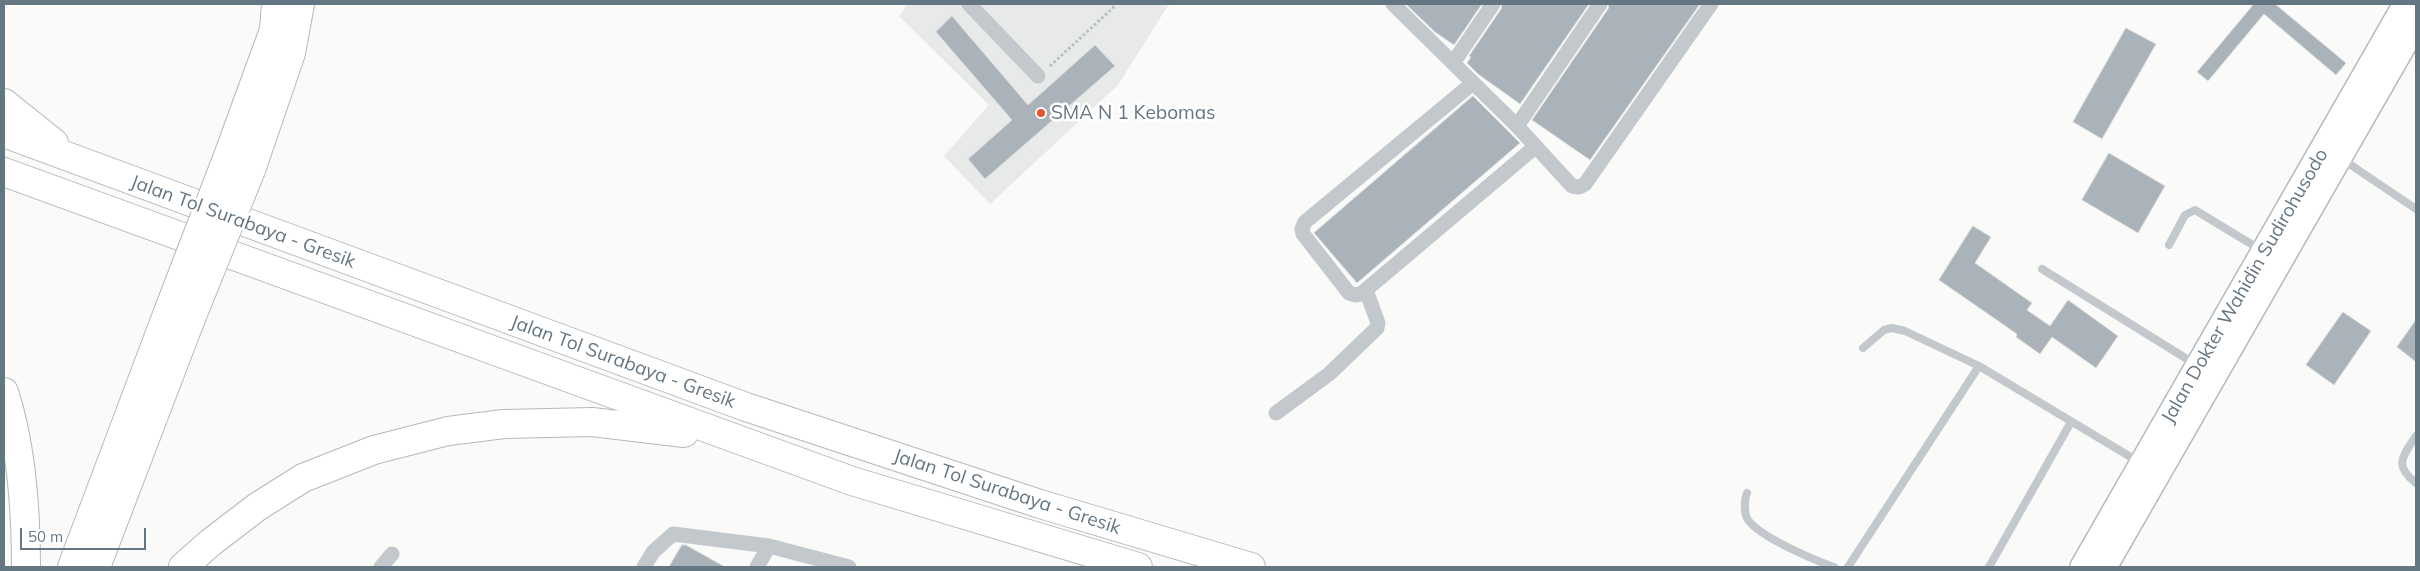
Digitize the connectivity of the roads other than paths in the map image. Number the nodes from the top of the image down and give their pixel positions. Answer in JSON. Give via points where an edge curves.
{"nodes":[{"id":1,"x":276,"y":4,"type":"edge"},
{"id":2,"x":300,"y":4,"type":"edge"},
{"id":3,"x":969,"y":4,"type":"edge"},
{"id":4,"x":1393,"y":4,"type":"edge"},
{"id":5,"x":1493,"y":4,"type":"edge"},
{"id":6,"x":1600,"y":4,"type":"edge"},
{"id":7,"x":1711,"y":4,"type":"edge"},
{"id":8,"x":2408,"y":9,"type":"edge"},
{"id":9,"x":1453,"y":63,"type":"junction"},
{"id":10,"x":1038,"y":76,"type":"road end"},
{"id":11,"x":1473,"y":82,"type":"junction"},
{"id":12,"x":4,"y":103,"type":"edge"},
{"id":13,"x":1517,"y":126,"type":"junction"},
{"id":14,"x":4,"y":133,"type":"edge"},
{"id":15,"x":1535,"y":147,"type":"junction"},
{"id":16,"x":2340,"y":157,"type":"junction"},
{"id":17,"x":77,"y":161,"type":"junction"},
{"id":18,"x":4,"y":172,"type":"edge"},
{"id":19,"x":2416,"y":210,"type":"edge"},
{"id":20,"x":2169,"y":245,"type":"dead end"},
{"id":21,"x":2265,"y":252,"type":"junction"},
{"id":22,"x":2042,"y":269,"type":"dead end"},
{"id":23,"x":1366,"y":290,"type":"junction"},
{"id":24,"x":179,"y":317,"type":"junction"},
{"id":25,"x":1863,"y":348,"type":"dead end"},
{"id":26,"x":1979,"y":366,"type":"junction"},
{"id":27,"x":2199,"y":366,"type":"junction"},
{"id":28,"x":4,"y":392,"type":"edge"},
{"id":29,"x":1276,"y":413,"type":"dead end"},
{"id":30,"x":2070,"y":422,"type":"junction"},
{"id":31,"x":2416,"y":436,"type":"edge"},
{"id":32,"x":728,"y":437,"type":"junction"},
{"id":33,"x":2151,"y":469,"type":"junction"},
{"id":34,"x":2416,"y":483,"type":"edge"},
{"id":35,"x":1747,"y":493,"type":"dead end"},
{"id":36,"x":769,"y":546,"type":"junction"},
{"id":37,"x":392,"y":554,"type":"dead end"},
{"id":38,"x":26,"y":567,"type":"edge"},
{"id":39,"x":72,"y":567,"type":"edge"},
{"id":40,"x":96,"y":567,"type":"edge"},
{"id":41,"x":183,"y":567,"type":"edge"},
{"id":42,"x":381,"y":567,"type":"edge"},
{"id":43,"x":644,"y":567,"type":"edge"},
{"id":44,"x":757,"y":567,"type":"edge"},
{"id":45,"x":849,"y":567,"type":"edge"},
{"id":46,"x":1138,"y":567,"type":"edge"},
{"id":47,"x":1251,"y":567,"type":"edge"},
{"id":48,"x":1834,"y":567,"type":"edge"},
{"id":49,"x":1848,"y":567,"type":"edge"},
{"id":50,"x":1989,"y":567,"type":"edge"},
{"id":51,"x":2083,"y":567,"type":"edge"},
{"id":52,"x":2104,"y":567,"type":"edge"}],
"edges":[{"from":1,"to":24,"type":"highway","bridge":true,"via":[[274,30],[228,156]]},
{"from":2,"to":24,"type":"highway","bridge":true,"via":[[292,53],[251,170]]},
{"from":3,"to":10,"type":"street"},
{"from":4,"to":9,"type":"street"},
{"from":5,"to":9,"type":"street"},
{"from":6,"to":13,"type":"street"},
{"from":7,"to":15,"type":"street","via":[[1585,184],[1572,186]]},
{"from":8,"to":16,"type":"highway","name":"Jalan Dokter Wahidin Sudirohusodo"},
{"from":8,"to":21,"type":"highway","name":"Jalan Dokter Wahidin Sudirohusodo"},
{"from":9,"to":11,"type":"street"},
{"from":11,"to":13,"type":"street"},
{"from":11,"to":23,"type":"street","via":[[1305,222],[1303,234],[1349,293],[1361,294]]},
{"from":12,"to":17,"type":"highway"},
{"from":13,"to":15,"type":"street"},
{"from":14,"to":17,"type":"highway","name":"Jalan Tol Surabaya - Gresik"},
{"from":15,"to":23,"type":"street"},
{"from":16,"to":19,"type":"lane"},
{"from":16,"to":33,"type":"highway","name":"Jalan Dokter Wahidin Sudirohusodo"},
{"from":17,"to":47,"type":"highway","name":"Jalan Tol Surabaya - Gresik","via":[[746,407],[1040,504]]},
{"from":18,"to":32,"type":"highway","name":"Jalan Tol Surabaya - Gresik"},
{"from":20,"to":21,"type":"lane","via":[[2185,214],[2195,210]]},
{"from":21,"to":27,"type":"highway","name":"Jalan Dokter Wahidin Sudirohusodo"},
{"from":22,"to":27,"type":"lane"},
{"from":23,"to":29,"type":"street","via":[[1377,328],[1329,374]]},
{"from":24,"to":39,"type":"highway"},
{"from":24,"to":40,"type":"highway"},
{"from":25,"to":26,"type":"lane","via":[[1884,330],[1905,330]]},
{"from":26,"to":30,"type":"lane"},
{"from":26,"to":49,"type":"lane"},
{"from":27,"to":33,"type":"highway","name":"Jalan Dokter Wahidin Sudirohusodo"},
{"from":28,"to":38,"type":"highway","via":[[17,452]]},
{"from":30,"to":33,"type":"lane"},
{"from":30,"to":50,"type":"lane"},
{"from":31,"to":34,"type":"lane","via":[[2402,458],[2402,468]]},
{"from":32,"to":41,"type":"highway","via":[[592,422],[504,424],[448,431],[374,450],[304,478],[257,508]]},
{"from":32,"to":46,"type":"highway","name":"Jalan Tol Surabaya - Gresik","via":[[852,481]]},
{"from":33,"to":51,"type":"highway","name":"Jalan Dokter Wahidin Sudirohusodo"},
{"from":33,"to":52,"type":"highway","name":"Jalan Dokter Wahidin Sudirohusodo"},
{"from":35,"to":48,"type":"lane","via":[[1748,520],[1755,526],[1769,537]]},
{"from":36,"to":43,"type":"street","via":[[672,534],[653,552]]},
{"from":36,"to":44,"type":"street"},
{"from":36,"to":45,"type":"street"},
{"from":37,"to":42,"type":"street"}]}
